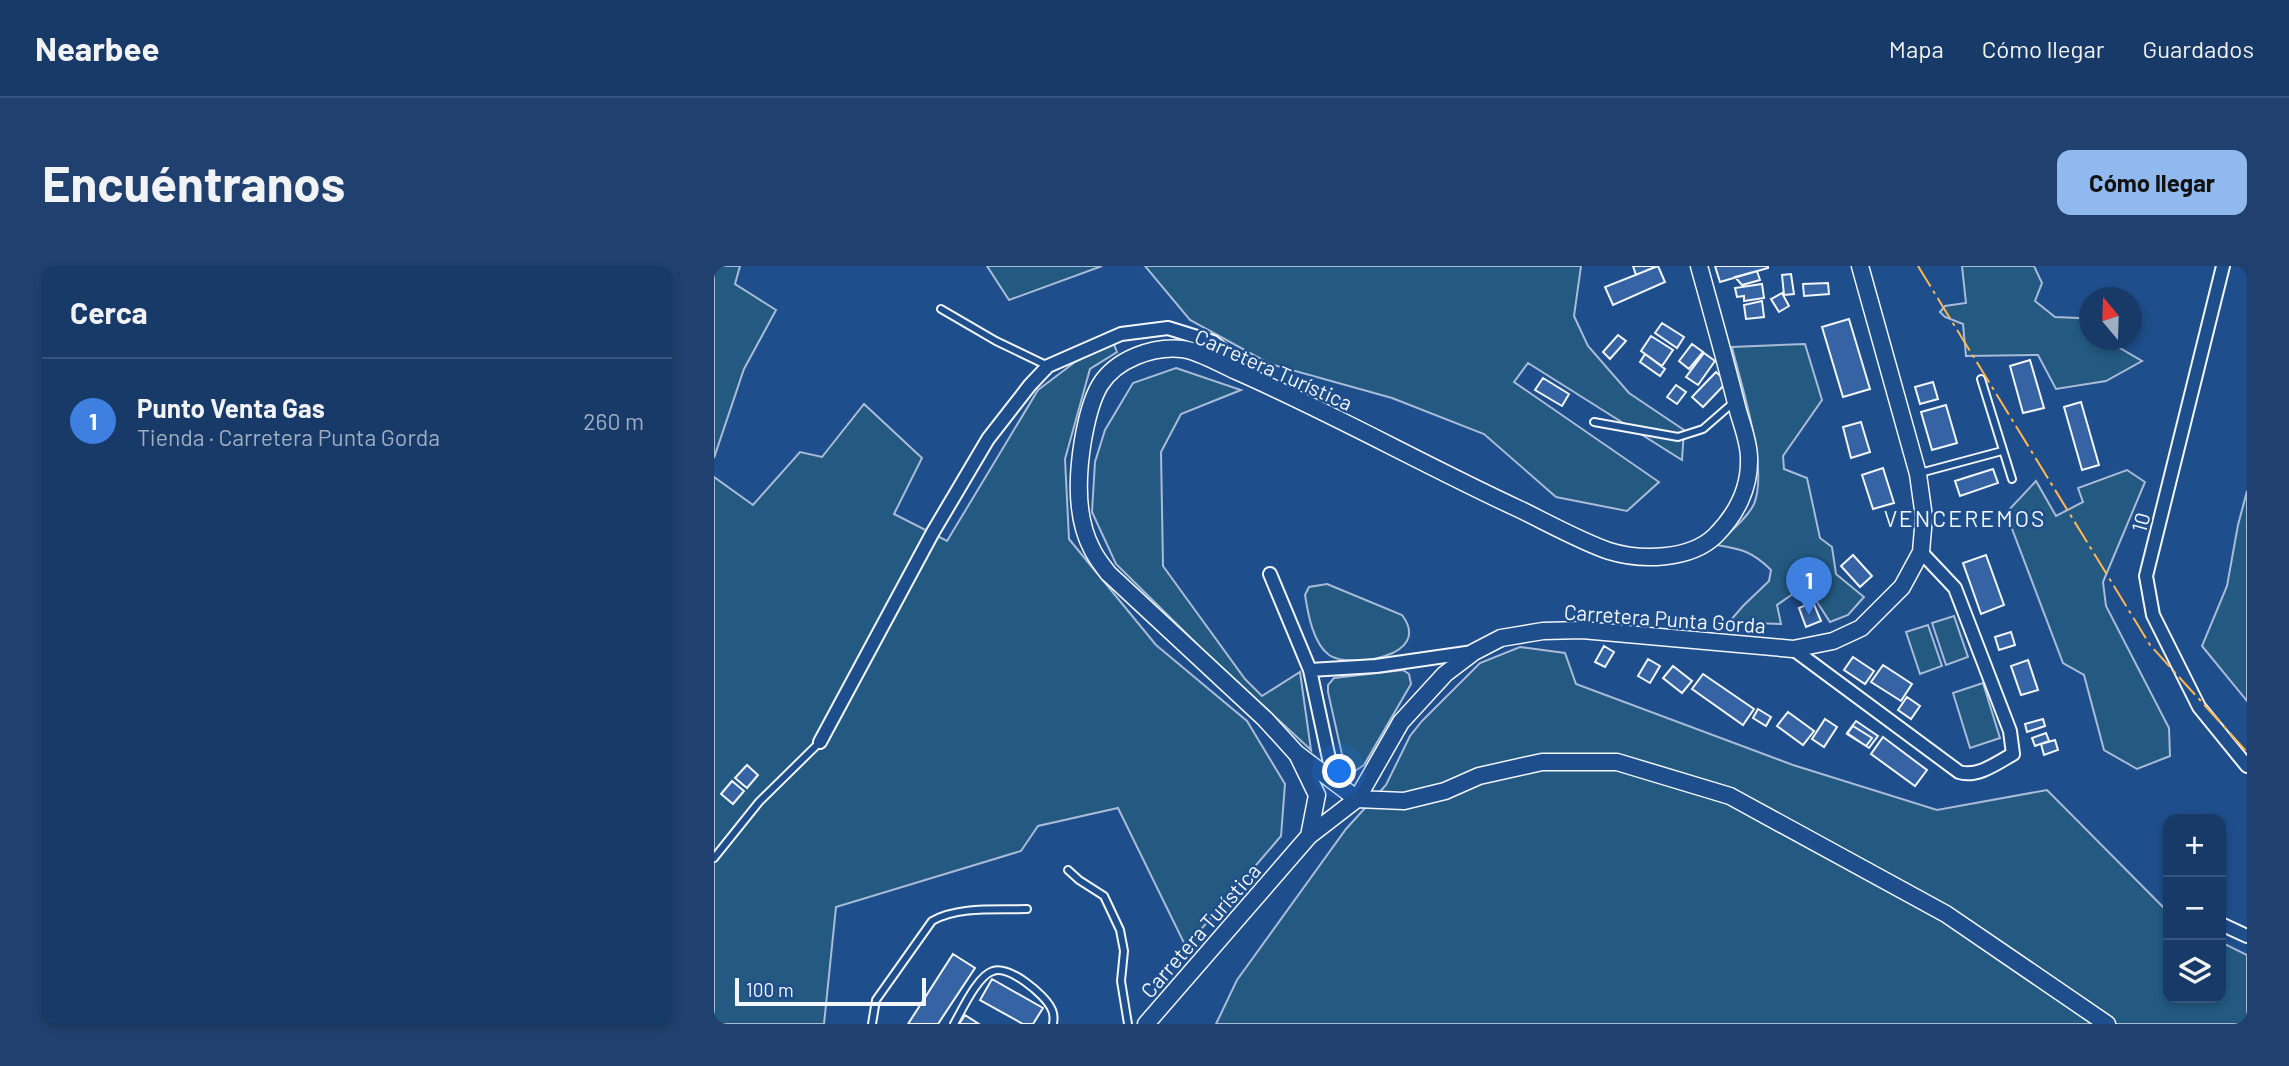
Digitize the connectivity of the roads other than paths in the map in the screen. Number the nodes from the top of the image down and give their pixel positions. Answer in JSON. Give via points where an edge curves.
{"nodes":[{"id":1,"x":1699,"y":266,"type":"edge"},
{"id":2,"x":1860,"y":266,"type":"edge"},
{"id":3,"x":2223,"y":266,"type":"edge"},
{"id":4,"x":940,"y":309,"type":"dead end"},
{"id":5,"x":1048,"y":366,"type":"junction"},
{"id":6,"x":1981,"y":379,"type":"dead end"},
{"id":7,"x":1264,"y":383,"type":"junction"},
{"id":8,"x":1735,"y":400,"type":"junction"},
{"id":9,"x":1594,"y":422,"type":"dead end"},
{"id":10,"x":2002,"y":451,"type":"junction"},
{"id":11,"x":1918,"y":474,"type":"junction"},
{"id":12,"x":2012,"y":479,"type":"dead end"},
{"id":13,"x":1921,"y":552,"type":"junction"},
{"id":14,"x":1270,"y":574,"type":"dead end"},
{"id":15,"x":1793,"y":649,"type":"junction"},
{"id":16,"x":1474,"y":652,"type":"junction"},
{"id":17,"x":1310,"y":670,"type":"junction"},
{"id":18,"x":820,"y":742,"type":"joint"},
{"id":19,"x":1296,"y":753,"type":"junction"},
{"id":20,"x":2247,"y":766,"type":"edge"},
{"id":21,"x":1334,"y":782,"type":"junction"},
{"id":22,"x":1357,"y":799,"type":"junction"},
{"id":23,"x":1309,"y":836,"type":"junction"},
{"id":24,"x":714,"y":858,"type":"edge"},
{"id":25,"x":1068,"y":870,"type":"dead end"},
{"id":26,"x":1027,"y":909,"type":"dead end"},
{"id":27,"x":2226,"y":926,"type":"edge"},
{"id":28,"x":2247,"y":936,"type":"edge"},
{"id":29,"x":872,"y":1024,"type":"edge"},
{"id":30,"x":954,"y":1024,"type":"edge"},
{"id":31,"x":1053,"y":1024,"type":"edge"},
{"id":32,"x":1128,"y":1024,"type":"edge"},
{"id":33,"x":1146,"y":1024,"type":"edge"},
{"id":34,"x":2107,"y":1024,"type":"edge"}],
"edges":[{"from":1,"to":8,"type":"main road","name":"Carretera Turística"},
{"from":2,"to":11,"type":"main road","name":"Carretera Punta Gorda"},
{"from":3,"to":20,"type":"street","name":"10","via":[[2146,576],[2153,615],[2199,707]]},
{"from":4,"to":5,"type":"lane"},
{"from":5,"to":7,"type":"street","via":[[1121,334],[1168,328],[1213,342]]},
{"from":5,"to":18,"type":"street","via":[[981,450]]},
{"from":6,"to":10,"type":"lane"},
{"from":7,"to":8,"type":"main road","name":"Carretera Turística","via":[[1609,551],[1639,556],[1668,556],[1712,539],[1740,503],[1749,456]]},
{"from":7,"to":19,"type":"main road","name":"Carretera Turística","via":[[1184,349],[1157,350],[1113,369],[1100,385],[1090,413],[1079,495],[1092,549],[1108,573]]},
{"from":8,"to":9,"type":"lane","via":[[1703,429],[1678,437]]},
{"from":10,"to":11,"type":"lane"},
{"from":10,"to":12,"type":"lane"},
{"from":11,"to":13,"type":"main road","name":"Carretera Punta Gorda","via":[[1924,517]]},
{"from":13,"to":15,"type":"main road","name":"Carretera Punta Gorda","via":[[1902,587],[1861,628]]},
{"from":13,"to":15,"type":"street","via":[[1955,588],[2010,732],[2013,754],[1968,775],[1959,772]]},
{"from":14,"to":17,"type":"street"},
{"from":15,"to":16,"type":"main road","name":"Carretera Punta Gorda","via":[[1582,629],[1501,638]]},
{"from":16,"to":17,"type":"street"},
{"from":16,"to":22,"type":"main road","name":"Carretera Punta Gorda","via":[[1445,674],[1401,722]]},
{"from":17,"to":21,"type":"street"},
{"from":18,"to":24,"type":"lane","via":[[759,802]]},
{"from":19,"to":21,"type":"main road","name":"Carretera Turística"},
{"from":19,"to":23,"type":"main road","via":[[1317,795]]},
{"from":21,"to":22,"type":"main road","name":"Carretera Turística"},
{"from":22,"to":23,"type":"main road","name":"Carretera Turística"},
{"from":22,"to":34,"type":"main road","via":[[1404,801],[1479,776],[1542,762],[1617,762],[1730,796],[1945,914]]},
{"from":23,"to":33,"type":"main road","name":"Carretera Turística"},
{"from":25,"to":32,"type":"lane","via":[[1104,896],[1120,930]]},
{"from":26,"to":29,"type":"lane","via":[[980,910],[932,922],[876,1000]]},
{"from":27,"to":28,"type":"street"},
{"from":30,"to":31,"type":"lane","via":[[986,974],[1000,969],[1012,972],[1045,998]]}]}
